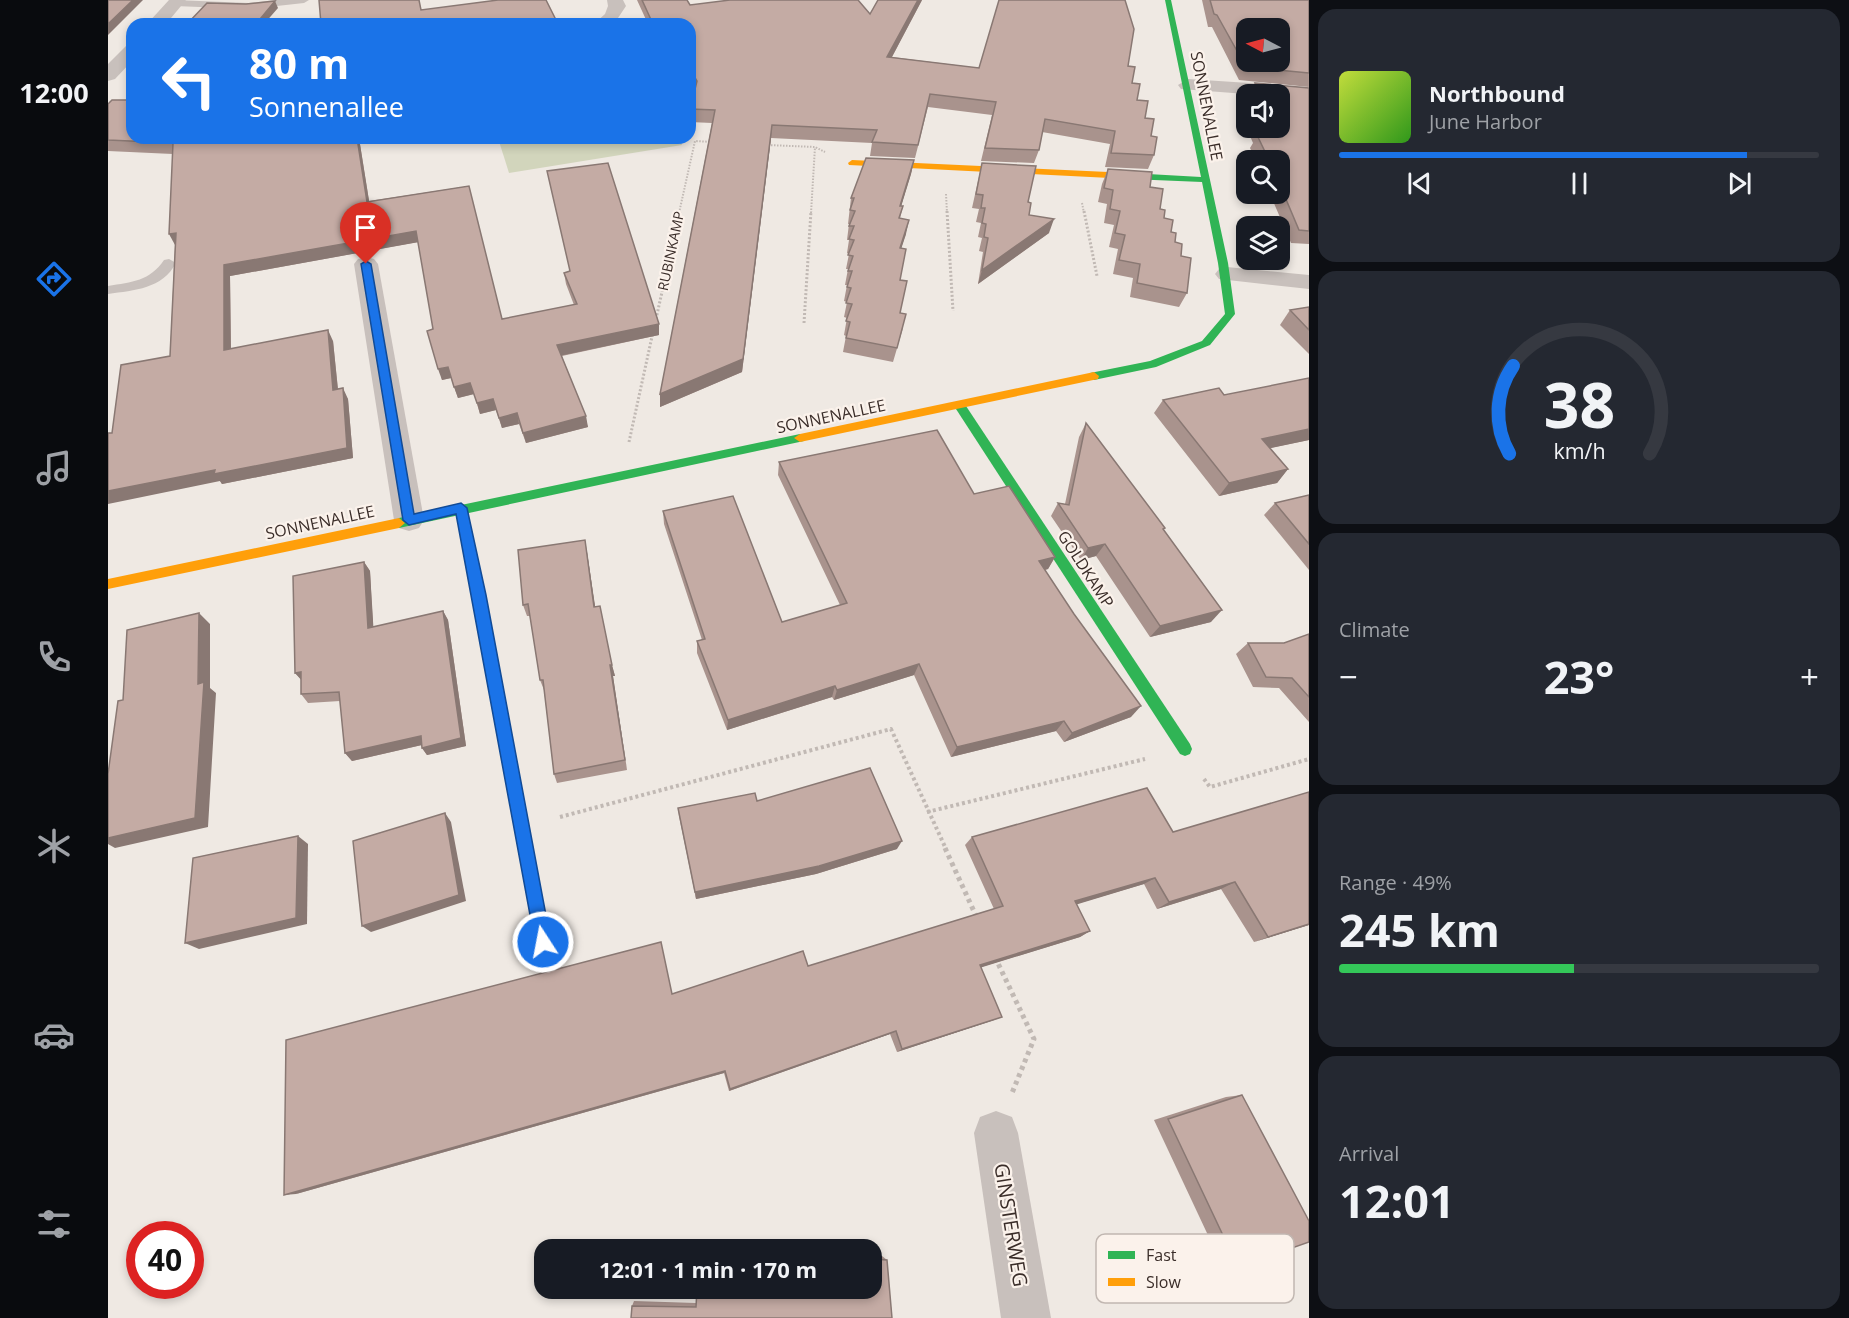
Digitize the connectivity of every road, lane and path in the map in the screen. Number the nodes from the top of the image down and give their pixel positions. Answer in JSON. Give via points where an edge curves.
{"nodes":[{"id":1,"x":304,"y":0,"type":"edge"},
{"id":2,"x":615,"y":0,"type":"edge"},
{"id":3,"x":1168,"y":0,"type":"edge"},
{"id":4,"x":177,"y":1,"type":"edge"},
{"id":5,"x":161,"y":18,"type":"edge"},
{"id":6,"x":611,"y":18,"type":"edge"},
{"id":7,"x":126,"y":56,"type":"edge"},
{"id":8,"x":126,"y":73,"type":"edge"},
{"id":9,"x":109,"y":74,"type":"edge"},
{"id":10,"x":1188,"y":85,"type":"junction"},
{"id":11,"x":1309,"y":93,"type":"edge"},
{"id":12,"x":696,"y":141,"type":"edge"},
{"id":13,"x":717,"y":142,"type":"edge"},
{"id":14,"x":694,"y":144,"type":"edge"},
{"id":15,"x":760,"y":144,"type":"edge"},
{"id":16,"x":815,"y":147,"type":"junction"},
{"id":17,"x":852,"y":163,"type":"joint"},
{"id":18,"x":944,"y":168,"type":"junction"},
{"id":19,"x":1076,"y":174,"type":"junction"},
{"id":20,"x":1204,"y":180,"type":"junction"},
{"id":21,"x":1209,"y":196,"type":"junction"},
{"id":22,"x":1236,"y":198,"type":"edge"},
{"id":23,"x":169,"y":263,"type":"dead end"},
{"id":24,"x":366,"y":264,"type":"dead end"},
{"id":25,"x":1227,"y":274,"type":"junction"},
{"id":26,"x":1097,"y":276,"type":"dead end"},
{"id":27,"x":1309,"y":282,"type":"edge"},
{"id":28,"x":108,"y":290,"type":"edge"},
{"id":29,"x":952,"y":310,"type":"dead end"},
{"id":30,"x":804,"y":323,"type":"dead end"},
{"id":31,"x":960,"y":406,"type":"junction"},
{"id":32,"x":621,"y":478,"type":"junction"},
{"id":33,"x":461,"y":508,"type":"junction"},
{"id":34,"x":409,"y":520,"type":"junction"},
{"id":35,"x":108,"y":584,"type":"edge"},
{"id":36,"x":1185,"y":749,"type":"junction"},
{"id":37,"x":1309,"y":759,"type":"edge"},
{"id":38,"x":927,"y":812,"type":"junction"},
{"id":39,"x":520,"y":828,"type":"junction"},
{"id":40,"x":978,"y":920,"type":"edge"},
{"id":41,"x":543,"y":942,"type":"dead end"},
{"id":42,"x":993,"y":953,"type":"edge"},
{"id":43,"x":996,"y":1133,"type":"joint"},
{"id":44,"x":1026,"y":1318,"type":"edge"}],
"edges":[{"from":1,"to":4,"type":"lane","via":[[249,6]]},
{"from":2,"to":6,"type":"street","via":[[617,6]]},
{"from":3,"to":10,"type":"street","name":"SONNENALLEE"},
{"from":4,"to":5,"type":"street"},
{"from":7,"to":9,"type":"street"},
{"from":8,"to":9,"type":"street"},
{"from":10,"to":11,"type":"street"},
{"from":10,"to":20,"type":"street","name":"SONNENALLEE"},
{"from":12,"to":13,"type":"path","name":"RUBINKAMP"},
{"from":14,"to":32,"type":"path","name":"RUBINKAMP"},
{"from":15,"to":16,"type":"path"},
{"from":16,"to":17,"type":"path"},
{"from":16,"to":30,"type":"path"},
{"from":17,"to":18,"type":"street"},
{"from":18,"to":19,"type":"street"},
{"from":18,"to":29,"type":"path"},
{"from":19,"to":20,"type":"street"},
{"from":19,"to":26,"type":"path"},
{"from":20,"to":21,"type":"street","name":"SONNENALLEE"},
{"from":21,"to":22,"type":"path"},
{"from":21,"to":25,"type":"street","name":"SONNENALLEE"},
{"from":23,"to":28,"type":"lane","via":[[152,282]]},
{"from":24,"to":34,"type":"street"},
{"from":25,"to":27,"type":"street"},
{"from":25,"to":31,"type":"street","name":"SONNENALLEE","via":[[1230,314],[1206,343],[1152,364]]},
{"from":31,"to":32,"type":"street","name":"SONNENALLEE"},
{"from":31,"to":36,"type":"street","name":"GOLDKAMP"},
{"from":32,"to":33,"type":"street","name":"SONNENALLEE"},
{"from":33,"to":34,"type":"street","name":"SONNENALLEE"},
{"from":33,"to":39,"type":"street"},
{"from":34,"to":35,"type":"street","name":"SONNENALLEE"},
{"from":36,"to":37,"type":"path","via":[[1210,787]]},
{"from":36,"to":38,"type":"path"},
{"from":38,"to":39,"type":"path","via":[[891,729]]},
{"from":38,"to":40,"type":"path"},
{"from":39,"to":41,"type":"street"},
{"from":42,"to":43,"type":"path","via":[[1034,1039]]},
{"from":43,"to":44,"type":"street","name":"GINSTERWEG"}]}
